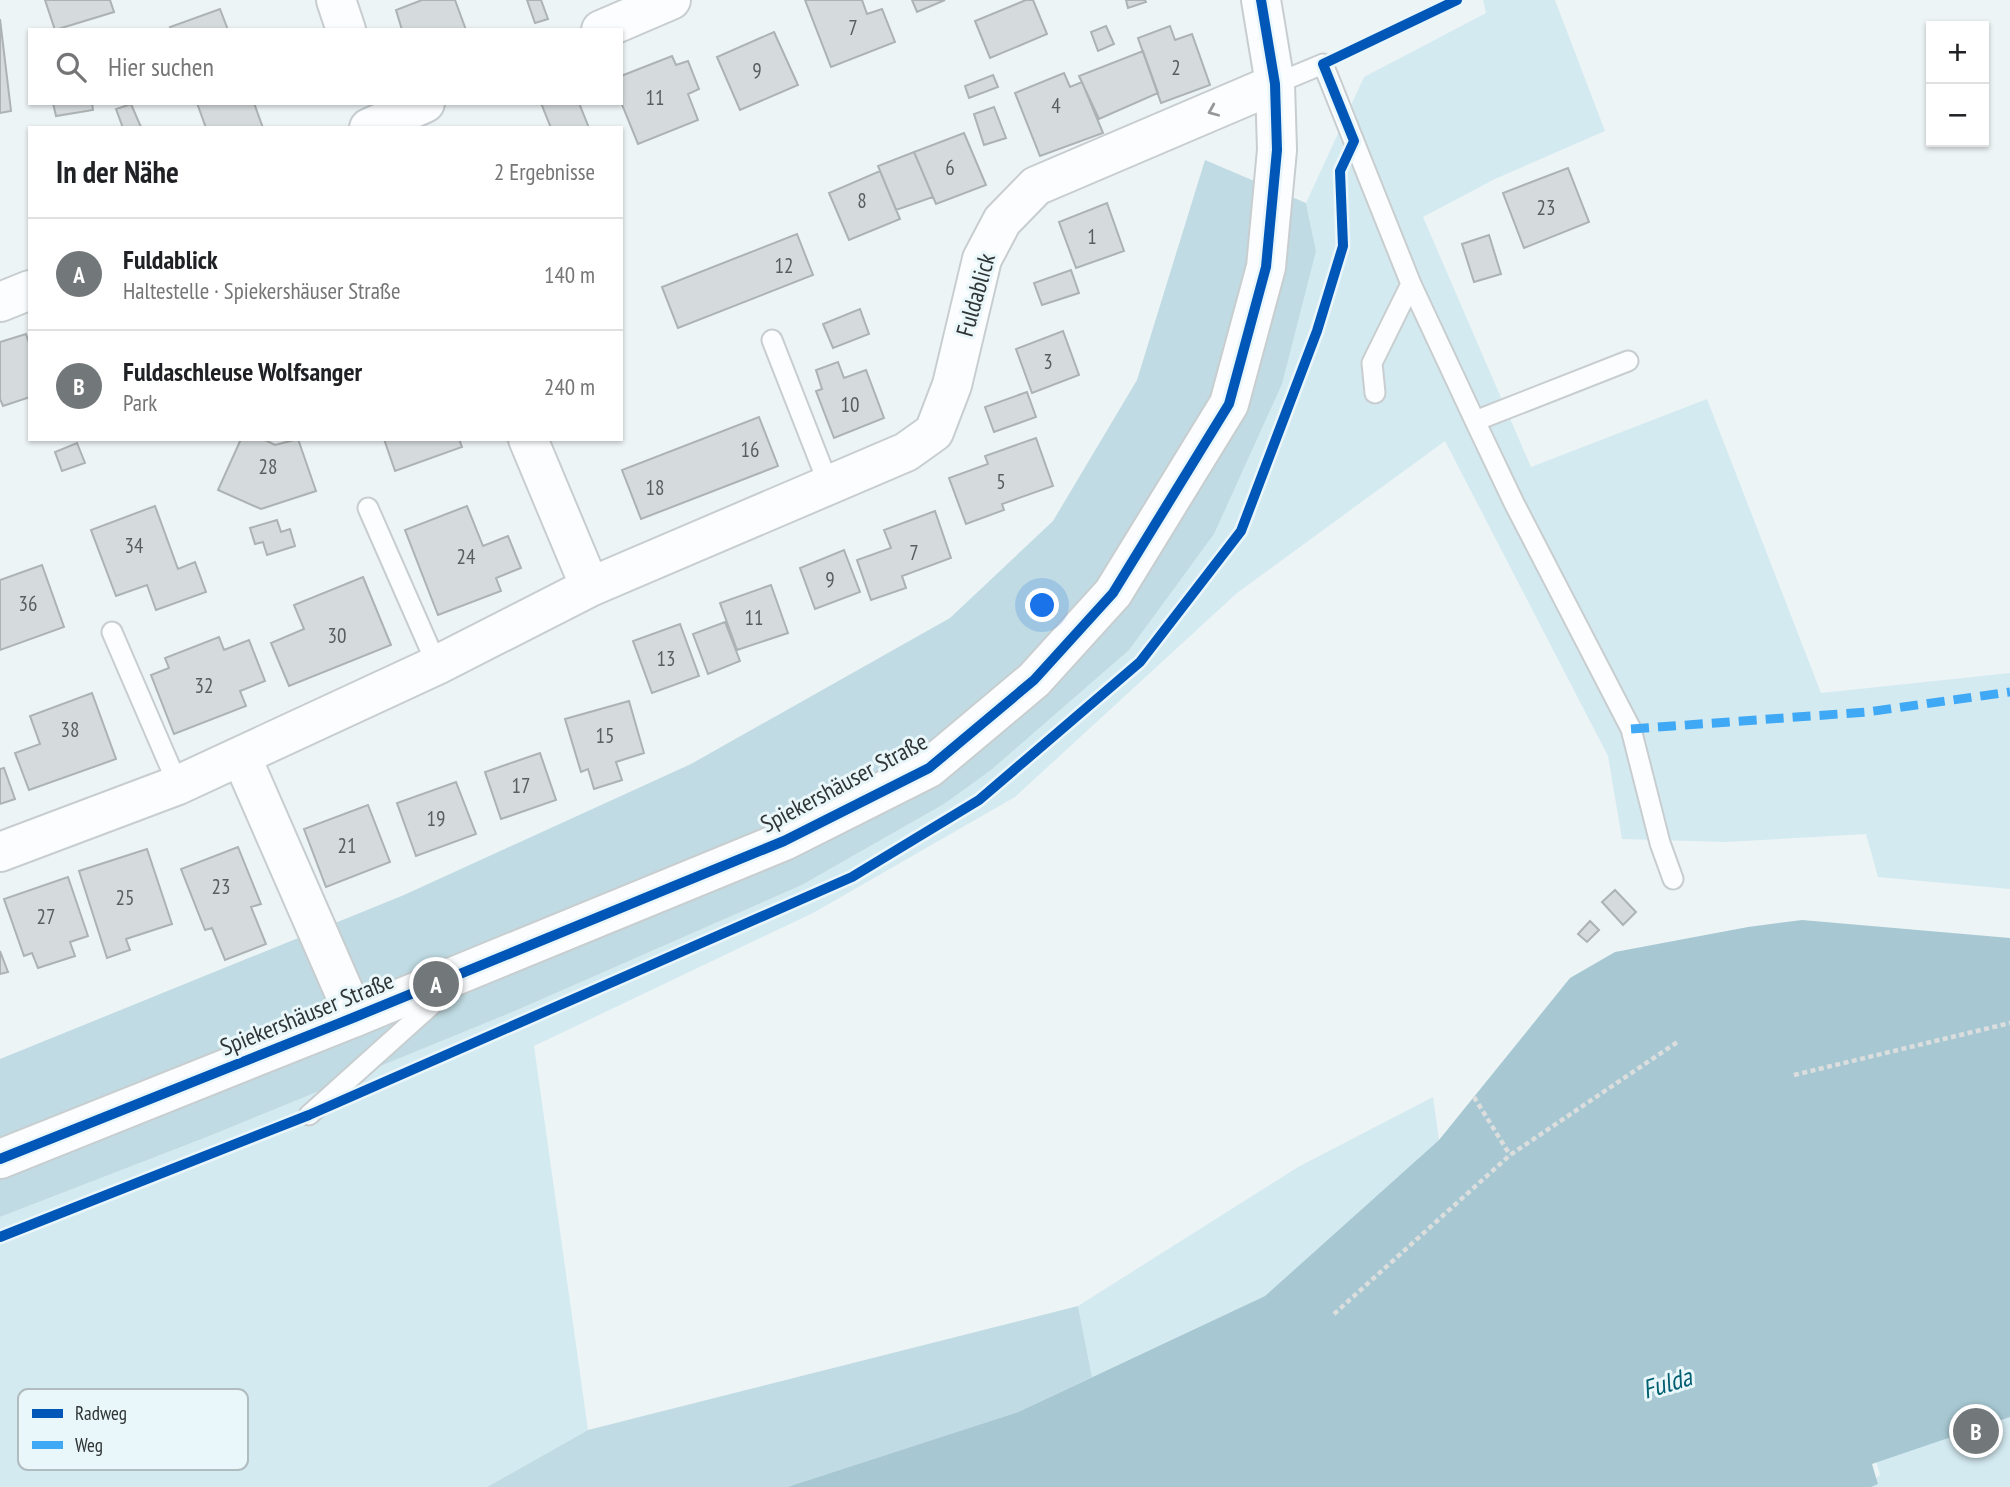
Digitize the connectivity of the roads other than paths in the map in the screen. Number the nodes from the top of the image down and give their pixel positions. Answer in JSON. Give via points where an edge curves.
{"nodes":[{"id":1,"x":336,"y":0,"type":"edge"},
{"id":2,"x":1261,"y":0,"type":"edge"},
{"id":3,"x":658,"y":3,"type":"edge"},
{"id":4,"x":345,"y":28,"type":"edge"},
{"id":5,"x":605,"y":28,"type":"edge"},
{"id":6,"x":1275,"y":84,"type":"junction"},
{"id":7,"x":419,"y":105,"type":"edge"},
{"id":8,"x":374,"y":120,"type":"edge"},
{"id":9,"x":1411,"y":284,"type":"junction"},
{"id":10,"x":28,"y":291,"type":"edge"},
{"id":11,"x":0,"y":302,"type":"edge"},
{"id":12,"x":772,"y":340,"type":"dead end"},
{"id":13,"x":1628,"y":361,"type":"dead end"},
{"id":14,"x":1375,"y":393,"type":"dead end"},
{"id":15,"x":1475,"y":421,"type":"junction"},
{"id":16,"x":529,"y":441,"type":"edge"},
{"id":17,"x":828,"y":483,"type":"junction"},
{"id":18,"x":368,"y":508,"type":"dead end"},
{"id":19,"x":590,"y":587,"type":"junction"},
{"id":20,"x":112,"y":632,"type":"dead end"},
{"id":21,"x":437,"y":665,"type":"junction"},
{"id":22,"x":241,"y":756,"type":"junction"},
{"id":23,"x":178,"y":785,"type":"junction"},
{"id":24,"x":0,"y":852,"type":"edge"},
{"id":25,"x":1673,"y":879,"type":"dead end"},
{"id":26,"x":471,"y":970,"type":"junction"},
{"id":27,"x":355,"y":1017,"type":"junction"},
{"id":28,"x":309,"y":1115,"type":"dead end"},
{"id":29,"x":0,"y":1159,"type":"edge"}],
"edges":[{"from":1,"to":4,"type":"street"},
{"from":2,"to":6,"type":"street","name":"Spiekershäuser Straße"},
{"from":3,"to":5,"type":"street"},
{"from":6,"to":9,"type":"lane","via":[[1323,64]]},
{"from":6,"to":17,"type":"street","name":"Fuldablick","one_way":true,"via":[[1036,186],[1002,221],[982,259],[952,385],[934,432],[906,452]]},
{"from":6,"to":26,"type":"street","name":"Spiekershäuser Straße","via":[[1277,150],[1266,267],[1229,404],[1113,593],[1034,680],[929,768],[784,841]]},
{"from":7,"to":8,"type":"street"},
{"from":9,"to":14,"type":"lane","via":[[1372,363]]},
{"from":9,"to":15,"type":"lane"},
{"from":10,"to":11,"type":"street"},
{"from":12,"to":17,"type":"lane"},
{"from":13,"to":15,"type":"lane"},
{"from":15,"to":25,"type":"lane","via":[[1631,729]]},
{"from":16,"to":19,"type":"street"},
{"from":17,"to":19,"type":"street","name":"Fuldablick"},
{"from":18,"to":21,"type":"lane"},
{"from":19,"to":21,"type":"street","name":"Fuldablick"},
{"from":20,"to":23,"type":"lane"},
{"from":21,"to":22,"type":"street","name":"Fuldablick"},
{"from":22,"to":23,"type":"street","name":"Fuldablick"},
{"from":22,"to":27,"type":"street"},
{"from":23,"to":24,"type":"street","name":"Fuldablick"},
{"from":26,"to":27,"type":"street","name":"Spiekershäuser Straße"},
{"from":26,"to":28,"type":"lane"},
{"from":27,"to":29,"type":"street","name":"Spiekershäuser Straße"}]}
